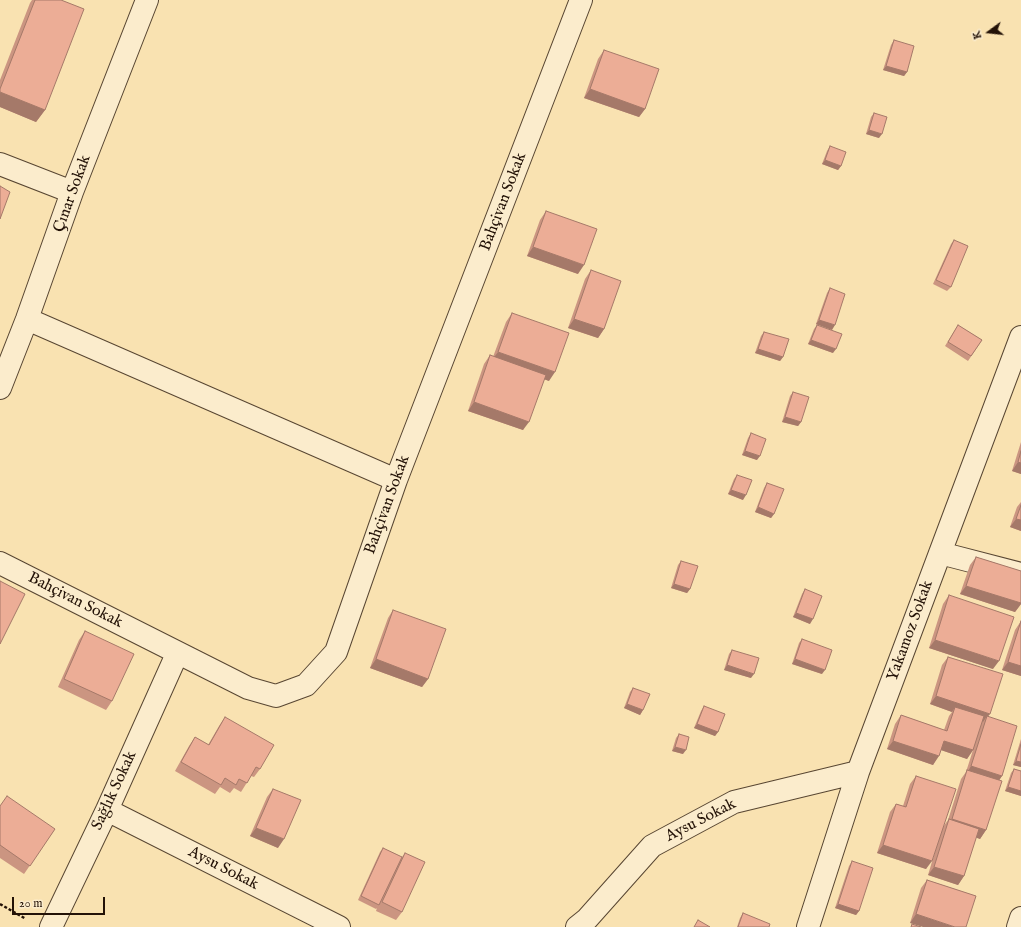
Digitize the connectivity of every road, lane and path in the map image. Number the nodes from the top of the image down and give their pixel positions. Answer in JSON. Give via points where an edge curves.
{"nodes":[{"id":1,"x":147,"y":0,"type":"edge"},
{"id":2,"x":581,"y":0,"type":"edge"},
{"id":3,"x":0,"y":164,"type":"edge"},
{"id":4,"x":72,"y":192,"type":"junction"},
{"id":5,"x":27,"y":319,"type":"junction"},
{"id":6,"x":1021,"y":337,"type":"edge"},
{"id":7,"x":0,"y":388,"type":"edge"},
{"id":8,"x":396,"y":480,"type":"junction"},
{"id":9,"x":940,"y":553,"type":"junction"},
{"id":10,"x":0,"y":563,"type":"edge"},
{"id":11,"x":1021,"y":574,"type":"edge"},
{"id":12,"x":177,"y":654,"type":"junction"},
{"id":13,"x":858,"y":772,"type":"junction"},
{"id":14,"x":107,"y":810,"type":"junction"},
{"id":15,"x":0,"y":904,"type":"edge"},
{"id":16,"x":1021,"y":918,"type":"edge"},
{"id":17,"x":25,"y":923,"type":"dead end"},
{"id":18,"x":51,"y":927,"type":"edge"},
{"id":19,"x":339,"y":927,"type":"edge"},
{"id":20,"x":577,"y":927,"type":"edge"},
{"id":21,"x":808,"y":927,"type":"edge"},
{"id":22,"x":1018,"y":927,"type":"edge"}],
"edges":[{"from":1,"to":4,"type":"street","name":"Çınar Sokak"},
{"from":2,"to":8,"type":"street","name":"Bahçivan Sokak"},
{"from":3,"to":4,"type":"street"},
{"from":4,"to":5,"type":"street","name":"Çınar Sokak"},
{"from":5,"to":7,"type":"street","name":"Çınar Sokak"},
{"from":5,"to":8,"type":"street"},
{"from":6,"to":9,"type":"street","name":"Yakamoz Sokak"},
{"from":8,"to":12,"type":"street","name":"Bahçivan Sokak","via":[[336,652],[306,685],[276,696],[248,688]]},
{"from":9,"to":11,"type":"street"},
{"from":9,"to":13,"type":"street","name":"Yakamoz Sokak"},
{"from":10,"to":12,"type":"street","name":"Bahçivan Sokak"},
{"from":12,"to":14,"type":"street","name":"Sağlık Sokak"},
{"from":13,"to":20,"type":"street","name":"Aysu Sokak","via":[[734,802],[652,846]]},
{"from":13,"to":21,"type":"street","name":"Yakamoz Sokak"},
{"from":14,"to":18,"type":"street","name":"Sağlık Sokak"},
{"from":14,"to":19,"type":"street","name":"Aysu Sokak"},
{"from":15,"to":17,"type":"path","via":[[27,920]]},
{"from":16,"to":22,"type":"street"}]}
